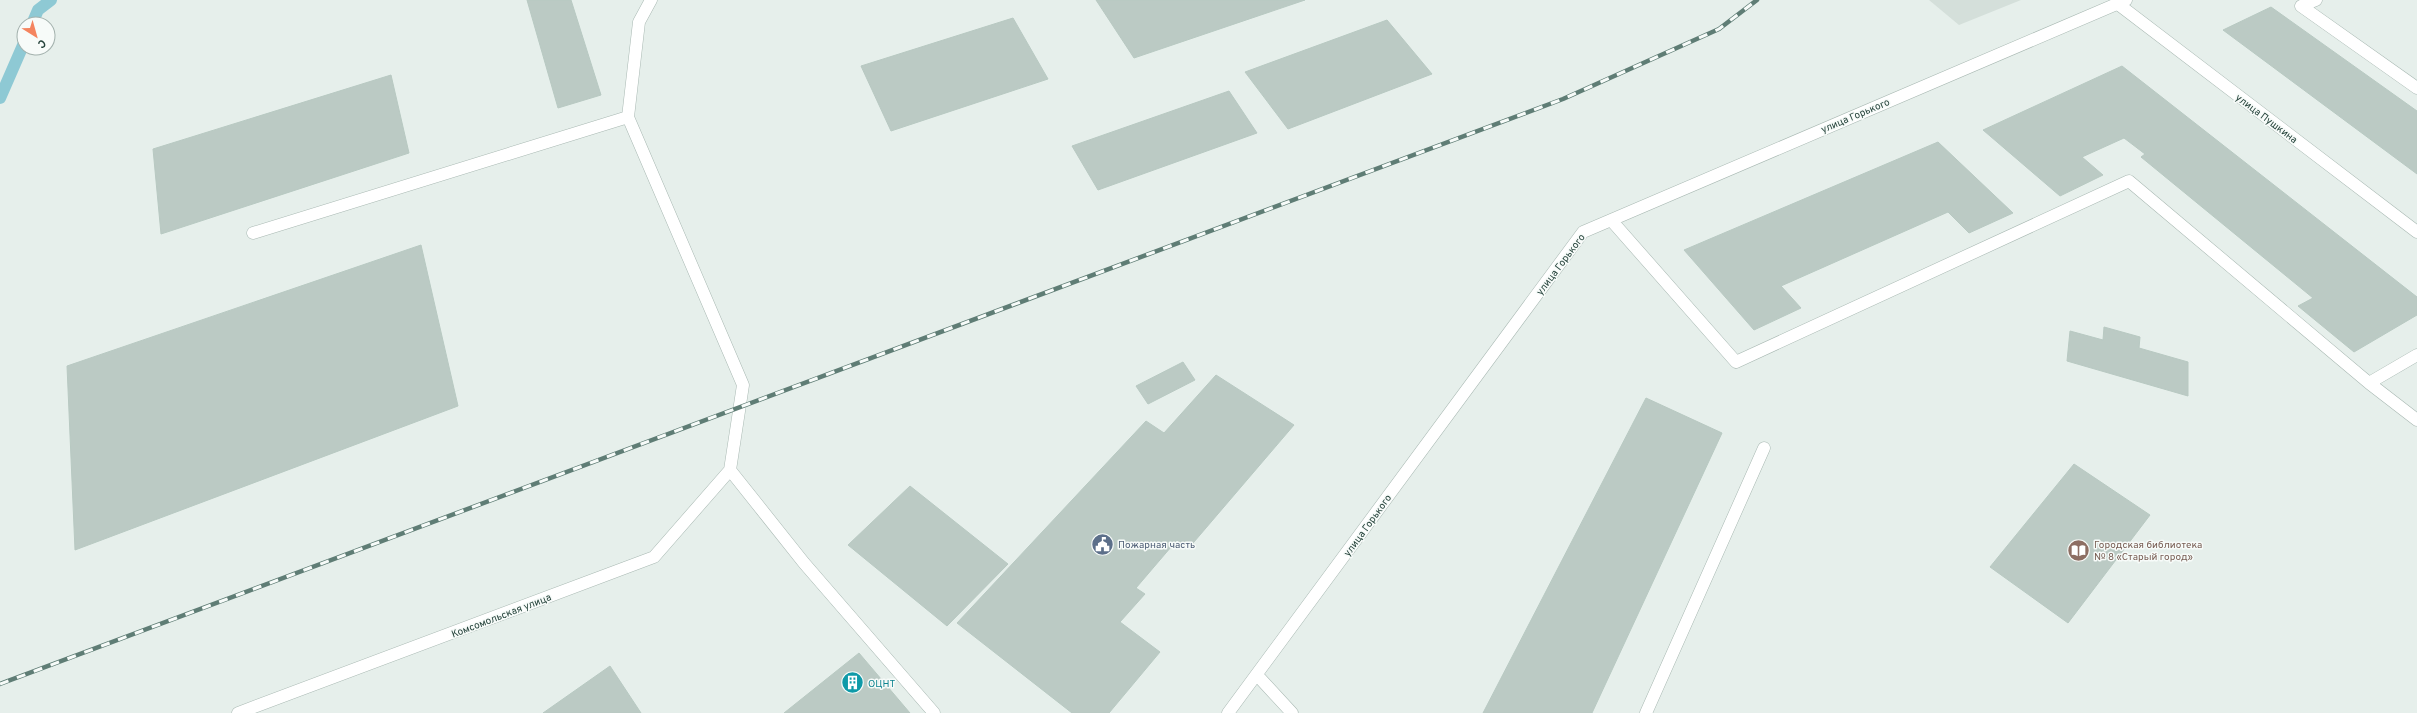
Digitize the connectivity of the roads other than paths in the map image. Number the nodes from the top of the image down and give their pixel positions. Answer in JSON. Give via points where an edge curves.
{"nodes":[{"id":1,"x":651,"y":0,"type":"edge"},
{"id":2,"x":2316,"y":0,"type":"edge"},
{"id":3,"x":2122,"y":2,"type":"edge"},
{"id":4,"x":2417,"y":88,"type":"edge"},
{"id":5,"x":628,"y":116,"type":"junction"},
{"id":6,"x":1611,"y":220,"type":"junction"},
{"id":7,"x":2417,"y":232,"type":"edge"},
{"id":8,"x":253,"y":233,"type":"dead end"},
{"id":9,"x":2417,"y":355,"type":"edge"},
{"id":10,"x":2369,"y":383,"type":"junction"},
{"id":11,"x":2417,"y":420,"type":"edge"},
{"id":12,"x":1764,"y":448,"type":"dead end"},
{"id":13,"x":730,"y":470,"type":"junction"},
{"id":14,"x":1256,"y":675,"type":"junction"},
{"id":15,"x":238,"y":713,"type":"edge"},
{"id":16,"x":934,"y":713,"type":"edge"},
{"id":17,"x":1228,"y":713,"type":"edge"},
{"id":18,"x":1292,"y":713,"type":"edge"},
{"id":19,"x":1646,"y":713,"type":"edge"}],
"edges":[{"from":1,"to":5,"type":"street","via":[[640,22]]},
{"from":2,"to":4,"type":"street","via":[[2300,6]]},
{"from":3,"to":6,"type":"street","name":"улица Горького"},
{"from":3,"to":7,"type":"street","name":"улица Пушкина"},
{"from":5,"to":8,"type":"street"},
{"from":5,"to":13,"type":"street","via":[[744,385]]},
{"from":6,"to":10,"type":"street","via":[[1736,362],[2129,181]]},
{"from":6,"to":14,"type":"street","name":"улица Горького","via":[[1583,232]]},
{"from":9,"to":10,"type":"street"},
{"from":10,"to":11,"type":"street"},
{"from":12,"to":19,"type":"street"},
{"from":13,"to":15,"type":"street","name":"Комсомольская улица","via":[[654,558]]},
{"from":13,"to":16,"type":"street","via":[[804,563]]},
{"from":14,"to":17,"type":"street","name":"улица Горького"},
{"from":14,"to":18,"type":"street"}]}
